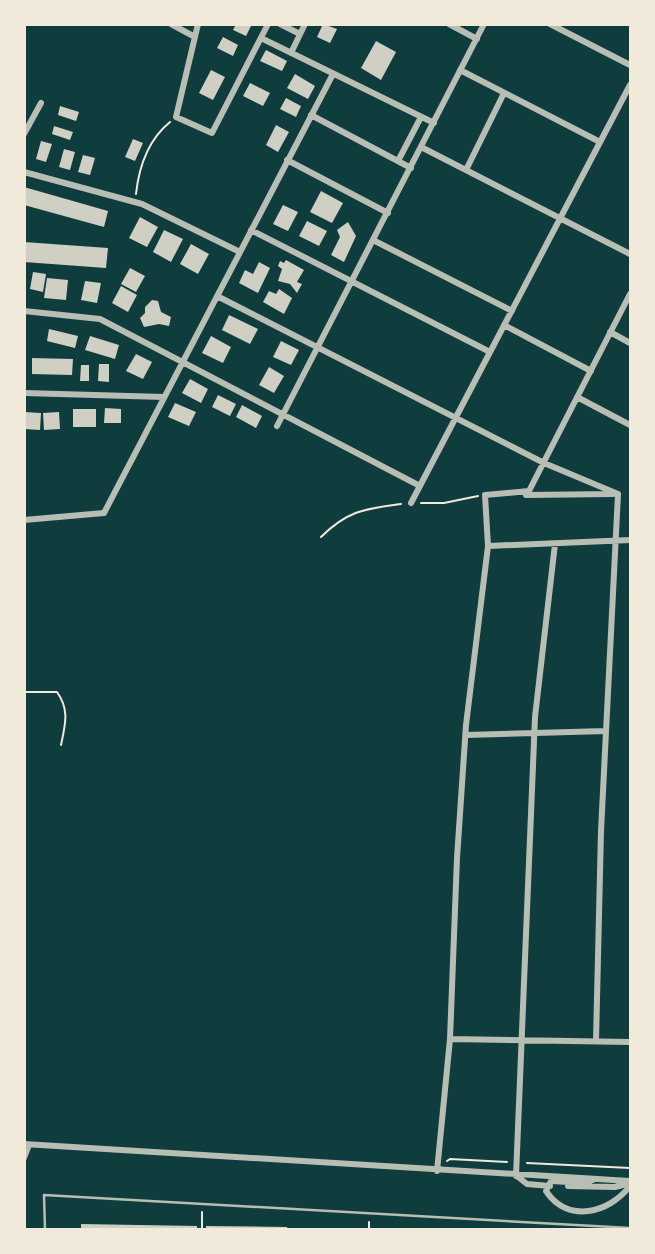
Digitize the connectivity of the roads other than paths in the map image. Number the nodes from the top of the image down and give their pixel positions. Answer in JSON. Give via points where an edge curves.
{"nodes":[{"id":1,"x":170,"y":24,"type":"edge"},
{"id":2,"x":198,"y":24,"type":"edge"},
{"id":3,"x":268,"y":24,"type":"edge"},
{"id":4,"x":280,"y":24,"type":"edge"},
{"id":5,"x":305,"y":24,"type":"edge"},
{"id":6,"x":449,"y":24,"type":"edge"},
{"id":7,"x":484,"y":24,"type":"edge"},
{"id":8,"x":550,"y":24,"type":"edge"},
{"id":9,"x":300,"y":34,"type":"junction"},
{"id":10,"x":195,"y":37,"type":"junction"},
{"id":11,"x":261,"y":38,"type":"junction"},
{"id":12,"x":477,"y":39,"type":"junction"},
{"id":13,"x":291,"y":53,"type":"junction"},
{"id":14,"x":631,"y":65,"type":"edge"},
{"id":15,"x":460,"y":70,"type":"junction"},
{"id":16,"x":333,"y":74,"type":"junction"},
{"id":17,"x":631,"y":85,"type":"edge"},
{"id":18,"x":504,"y":93,"type":"junction"},
{"id":19,"x":41,"y":103,"type":"dead end"},
{"id":20,"x":311,"y":115,"type":"junction"},
{"id":21,"x":421,"y":117,"type":"junction"},
{"id":22,"x":433,"y":123,"type":"junction"},
{"id":23,"x":24,"y":134,"type":"edge"},
{"id":24,"x":600,"y":142,"type":"junction"},
{"id":25,"x":421,"y":148,"type":"junction"},
{"id":26,"x":287,"y":160,"type":"junction"},
{"id":27,"x":398,"y":161,"type":"junction"},
{"id":28,"x":411,"y":168,"type":"junction"},
{"id":29,"x":466,"y":170,"type":"junction"},
{"id":30,"x":24,"y":172,"type":"edge"},
{"id":31,"x":387,"y":213,"type":"junction"},
{"id":32,"x":561,"y":218,"type":"junction"},
{"id":33,"x":251,"y":230,"type":"junction"},
{"id":34,"x":373,"y":240,"type":"junction"},
{"id":35,"x":240,"y":252,"type":"junction"},
{"id":36,"x":631,"y":254,"type":"edge"},
{"id":37,"x":352,"y":282,"type":"junction"},
{"id":38,"x":631,"y":294,"type":"edge"},
{"id":39,"x":217,"y":296,"type":"junction"},
{"id":40,"x":24,"y":311,"type":"edge"},
{"id":41,"x":512,"y":311,"type":"junction"},
{"id":42,"x":504,"y":325,"type":"junction"},
{"id":43,"x":610,"y":332,"type":"junction"},
{"id":44,"x":631,"y":343,"type":"edge"},
{"id":45,"x":317,"y":349,"type":"junction"},
{"id":46,"x":490,"y":352,"type":"junction"},
{"id":47,"x":182,"y":362,"type":"junction"},
{"id":48,"x":590,"y":371,"type":"junction"},
{"id":49,"x":24,"y":393,"type":"edge"},
{"id":50,"x":164,"y":397,"type":"junction"},
{"id":51,"x":578,"y":397,"type":"junction"},
{"id":52,"x":283,"y":414,"type":"junction"},
{"id":53,"x":456,"y":419,"type":"junction"},
{"id":54,"x":631,"y":425,"type":"edge"},
{"id":55,"x":277,"y":426,"type":"dead end"},
{"id":56,"x":544,"y":463,"type":"junction"},
{"id":57,"x":421,"y":486,"type":"junction"},
{"id":58,"x":618,"y":494,"type":"junction"},
{"id":59,"x":485,"y":495,"type":"junction"},
{"id":60,"x":411,"y":503,"type":"road end"},
{"id":61,"x":24,"y":520,"type":"edge"},
{"id":62,"x":631,"y":540,"type":"edge"},
{"id":63,"x":616,"y":541,"type":"junction"},
{"id":64,"x":555,"y":544,"type":"junction"},
{"id":65,"x":488,"y":547,"type":"junction"},
{"id":66,"x":606,"y":731,"type":"junction"},
{"id":67,"x":534,"y":733,"type":"junction"},
{"id":68,"x":466,"y":735,"type":"junction"},
{"id":69,"x":450,"y":1039,"type":"junction"},
{"id":70,"x":523,"y":1040,"type":"junction"},
{"id":71,"x":596,"y":1041,"type":"junction"},
{"id":72,"x":631,"y":1042,"type":"edge"},
{"id":73,"x":27,"y":1144,"type":"edge"},
{"id":74,"x":24,"y":1158,"type":"edge"},
{"id":75,"x":437,"y":1171,"type":"junction"},
{"id":76,"x":516,"y":1176,"type":"junction"},
{"id":77,"x":600,"y":1177,"type":"junction"},
{"id":78,"x":631,"y":1183,"type":"edge"},
{"id":79,"x":548,"y":1186,"type":"junction"},
{"id":80,"x":631,"y":1228,"type":"edge"},
{"id":81,"x":45,"y":1230,"type":"edge"}],
"edges":[{"from":1,"to":10,"type":"street"},
{"from":2,"to":10,"type":"street"},
{"from":3,"to":11,"type":"street"},
{"from":4,"to":9,"type":"street"},
{"from":5,"to":9,"type":"street"},
{"from":6,"to":12,"type":"street"},
{"from":7,"to":12,"type":"street"},
{"from":8,"to":14,"type":"street"},
{"from":9,"to":13,"type":"street"},
{"from":10,"to":11,"type":"street","via":[[176,117],[212,133]]},
{"from":11,"to":13,"type":"street"},
{"from":12,"to":15,"type":"street"},
{"from":13,"to":16,"type":"street"},
{"from":15,"to":18,"type":"street"},
{"from":15,"to":22,"type":"street"},
{"from":16,"to":20,"type":"street"},
{"from":16,"to":21,"type":"street"},
{"from":17,"to":24,"type":"street"},
{"from":18,"to":24,"type":"street"},
{"from":18,"to":29,"type":"street"},
{"from":19,"to":23,"type":"street"},
{"from":20,"to":26,"type":"street"},
{"from":20,"to":27,"type":"street"},
{"from":21,"to":22,"type":"street"},
{"from":21,"to":27,"type":"street"},
{"from":22,"to":25,"type":"street"},
{"from":24,"to":32,"type":"street"},
{"from":25,"to":28,"type":"street"},
{"from":25,"to":29,"type":"street"},
{"from":26,"to":31,"type":"street"},
{"from":26,"to":33,"type":"street"},
{"from":27,"to":28,"type":"street"},
{"from":28,"to":31,"type":"street"},
{"from":29,"to":32,"type":"street"},
{"from":30,"to":35,"type":"street","via":[[135,202]]},
{"from":31,"to":34,"type":"street"},
{"from":32,"to":36,"type":"street"},
{"from":32,"to":41,"type":"street"},
{"from":33,"to":35,"type":"street"},
{"from":33,"to":37,"type":"street"},
{"from":34,"to":37,"type":"street"},
{"from":34,"to":41,"type":"street"},
{"from":35,"to":39,"type":"street"},
{"from":37,"to":45,"type":"street"},
{"from":37,"to":46,"type":"street"},
{"from":38,"to":43,"type":"street"},
{"from":39,"to":45,"type":"street"},
{"from":39,"to":47,"type":"street"},
{"from":40,"to":47,"type":"street","via":[[100,319]]},
{"from":41,"to":42,"type":"street"},
{"from":42,"to":46,"type":"street"},
{"from":42,"to":48,"type":"street"},
{"from":43,"to":44,"type":"street"},
{"from":43,"to":48,"type":"street"},
{"from":45,"to":52,"type":"street"},
{"from":45,"to":53,"type":"street"},
{"from":46,"to":53,"type":"street"},
{"from":47,"to":50,"type":"street"},
{"from":47,"to":52,"type":"street"},
{"from":48,"to":51,"type":"street"},
{"from":49,"to":50,"type":"street"},
{"from":50,"to":61,"type":"street","via":[[104,513]]},
{"from":51,"to":54,"type":"street"},
{"from":51,"to":56,"type":"street"},
{"from":52,"to":55,"type":"street"},
{"from":52,"to":57,"type":"street"},
{"from":53,"to":56,"type":"street"},
{"from":53,"to":57,"type":"street"},
{"from":56,"to":58,"type":"street"},
{"from":56,"to":59,"type":"street","via":[[529,491]]},
{"from":57,"to":60,"type":"street"},
{"from":58,"to":59,"type":"street"},
{"from":58,"to":63,"type":"street"},
{"from":59,"to":65,"type":"street"},
{"from":62,"to":63,"type":"street"},
{"from":63,"to":64,"type":"street"},
{"from":63,"to":66,"type":"street"},
{"from":64,"to":65,"type":"street"},
{"from":64,"to":67,"type":"street"},
{"from":65,"to":68,"type":"street"},
{"from":66,"to":67,"type":"street"},
{"from":66,"to":71,"type":"street"},
{"from":67,"to":68,"type":"street"},
{"from":67,"to":70,"type":"street"},
{"from":68,"to":69,"type":"street"},
{"from":69,"to":70,"type":"street"},
{"from":69,"to":75,"type":"street"},
{"from":70,"to":71,"type":"street"},
{"from":70,"to":76,"type":"street"},
{"from":71,"to":72,"type":"street"},
{"from":73,"to":74,"type":"street"},
{"from":73,"to":75,"type":"street"},
{"from":75,"to":76,"type":"street"},
{"from":76,"to":77,"type":"street"},
{"from":76,"to":79,"type":"street","via":[[527,1184]]},
{"from":77,"to":78,"type":"street"},
{"from":77,"to":79,"type":"street","via":[[585,1183],[551,1181]]},
{"from":78,"to":79,"type":"street"},
{"from":78,"to":79,"type":"street","via":[[619,1201],[581,1212],[552,1199]]},
{"from":80,"to":81,"type":"lane","via":[[44,1195]]}]}
